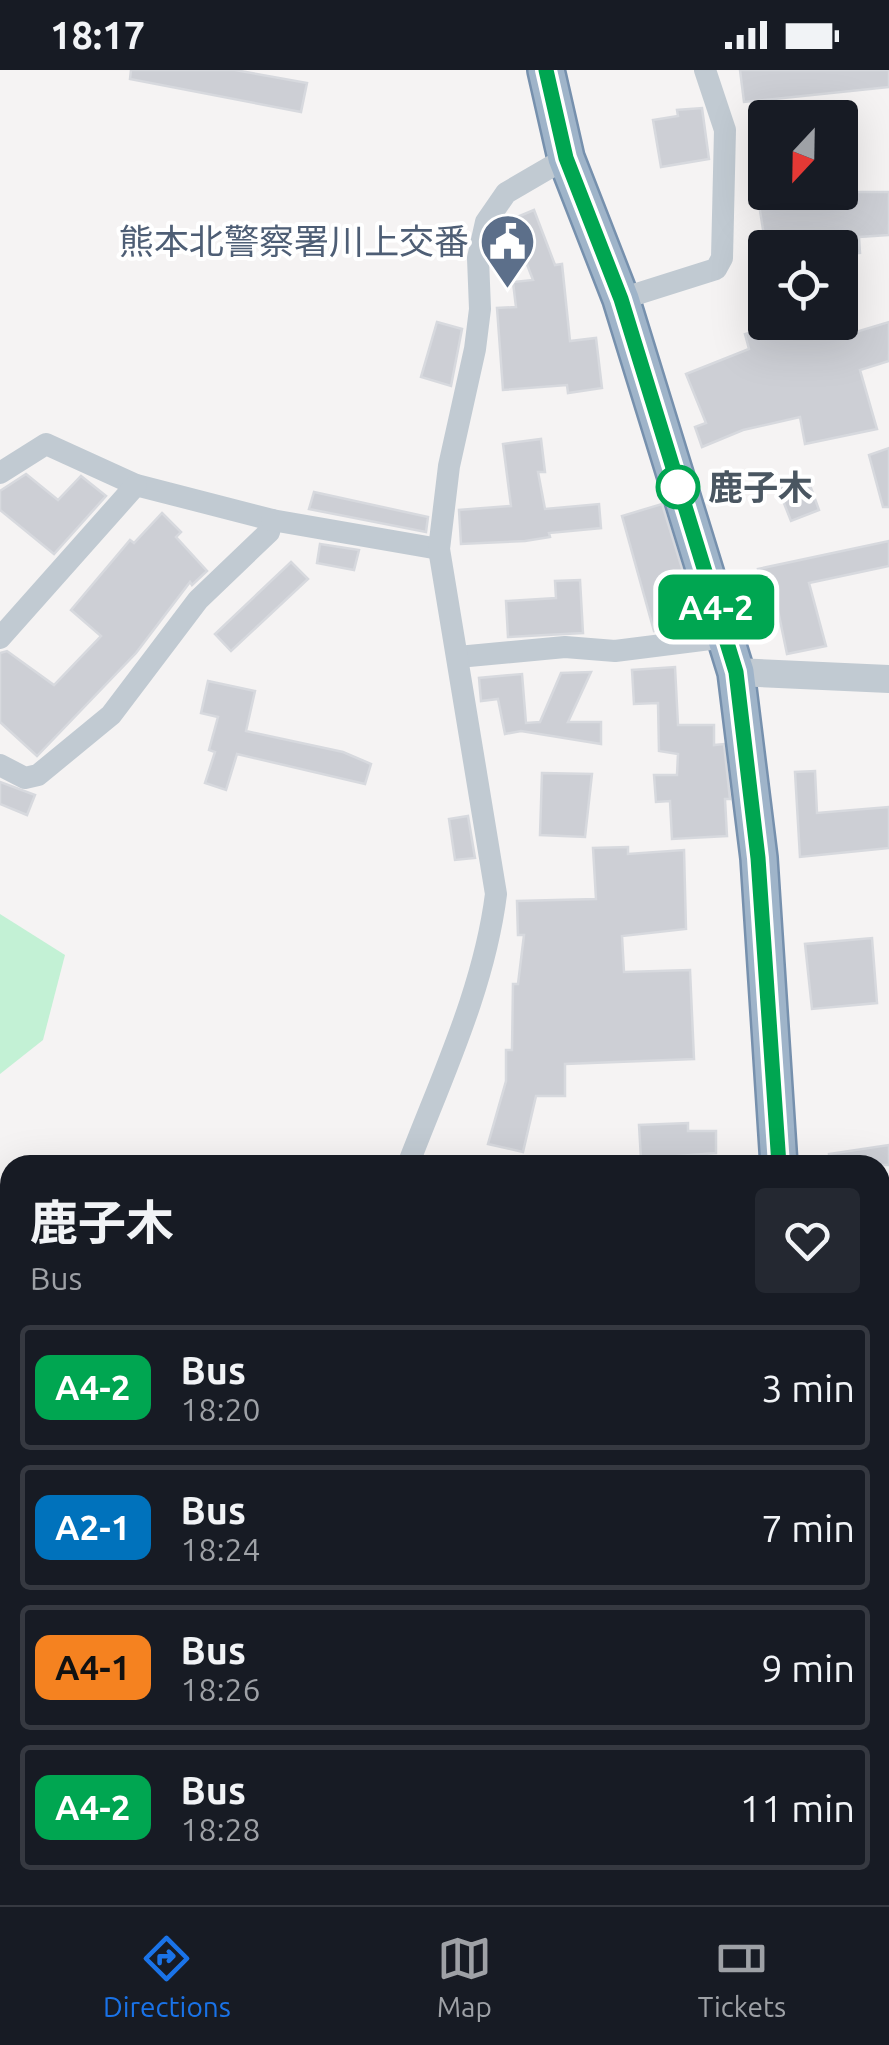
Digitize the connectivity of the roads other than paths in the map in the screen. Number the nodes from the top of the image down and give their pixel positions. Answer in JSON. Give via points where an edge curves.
{"nodes":[{"id":1,"x":546,"y":70,"type":"edge"},
{"id":2,"x":706,"y":70,"type":"edge"},
{"id":3,"x":566,"y":158,"type":"junction"},
{"id":4,"x":621,"y":299,"type":"junction"},
{"id":5,"x":0,"y":473,"type":"edge"},
{"id":6,"x":136,"y":485,"type":"junction"},
{"id":7,"x":272,"y":520,"type":"junction"},
{"id":8,"x":439,"y":548,"type":"junction"},
{"id":9,"x":726,"y":636,"type":"junction"},
{"id":10,"x":0,"y":638,"type":"edge"},
{"id":11,"x":458,"y":657,"type":"junction"},
{"id":12,"x":736,"y":672,"type":"junction"},
{"id":13,"x":889,"y":679,"type":"edge"},
{"id":14,"x":0,"y":765,"type":"edge"},
{"id":15,"x":412,"y":1155,"type":"edge"},
{"id":16,"x":778,"y":1155,"type":"edge"}],
"edges":[{"from":1,"to":3,"type":"highway"},
{"from":2,"to":4,"type":"street","via":[[724,130],[722,258],[716,268]]},
{"from":3,"to":4,"type":"highway"},
{"from":3,"to":8,"type":"street","via":[[506,194],[486,222],[475,348]]},
{"from":4,"to":9,"type":"highway"},
{"from":5,"to":6,"type":"street","via":[[46,444]]},
{"from":6,"to":7,"type":"street"},
{"from":6,"to":10,"type":"street"},
{"from":7,"to":8,"type":"street"},
{"from":7,"to":14,"type":"street","via":[[270,532],[198,600],[111,716],[38,775],[25,778]]},
{"from":8,"to":11,"type":"street"},
{"from":9,"to":11,"type":"street","via":[[615,651],[565,647]]},
{"from":9,"to":12,"type":"highway"},
{"from":11,"to":15,"type":"street","via":[[496,894],[490,946]]},
{"from":12,"to":13,"type":"street"},
{"from":12,"to":16,"type":"highway","via":[[758,858]]}]}
